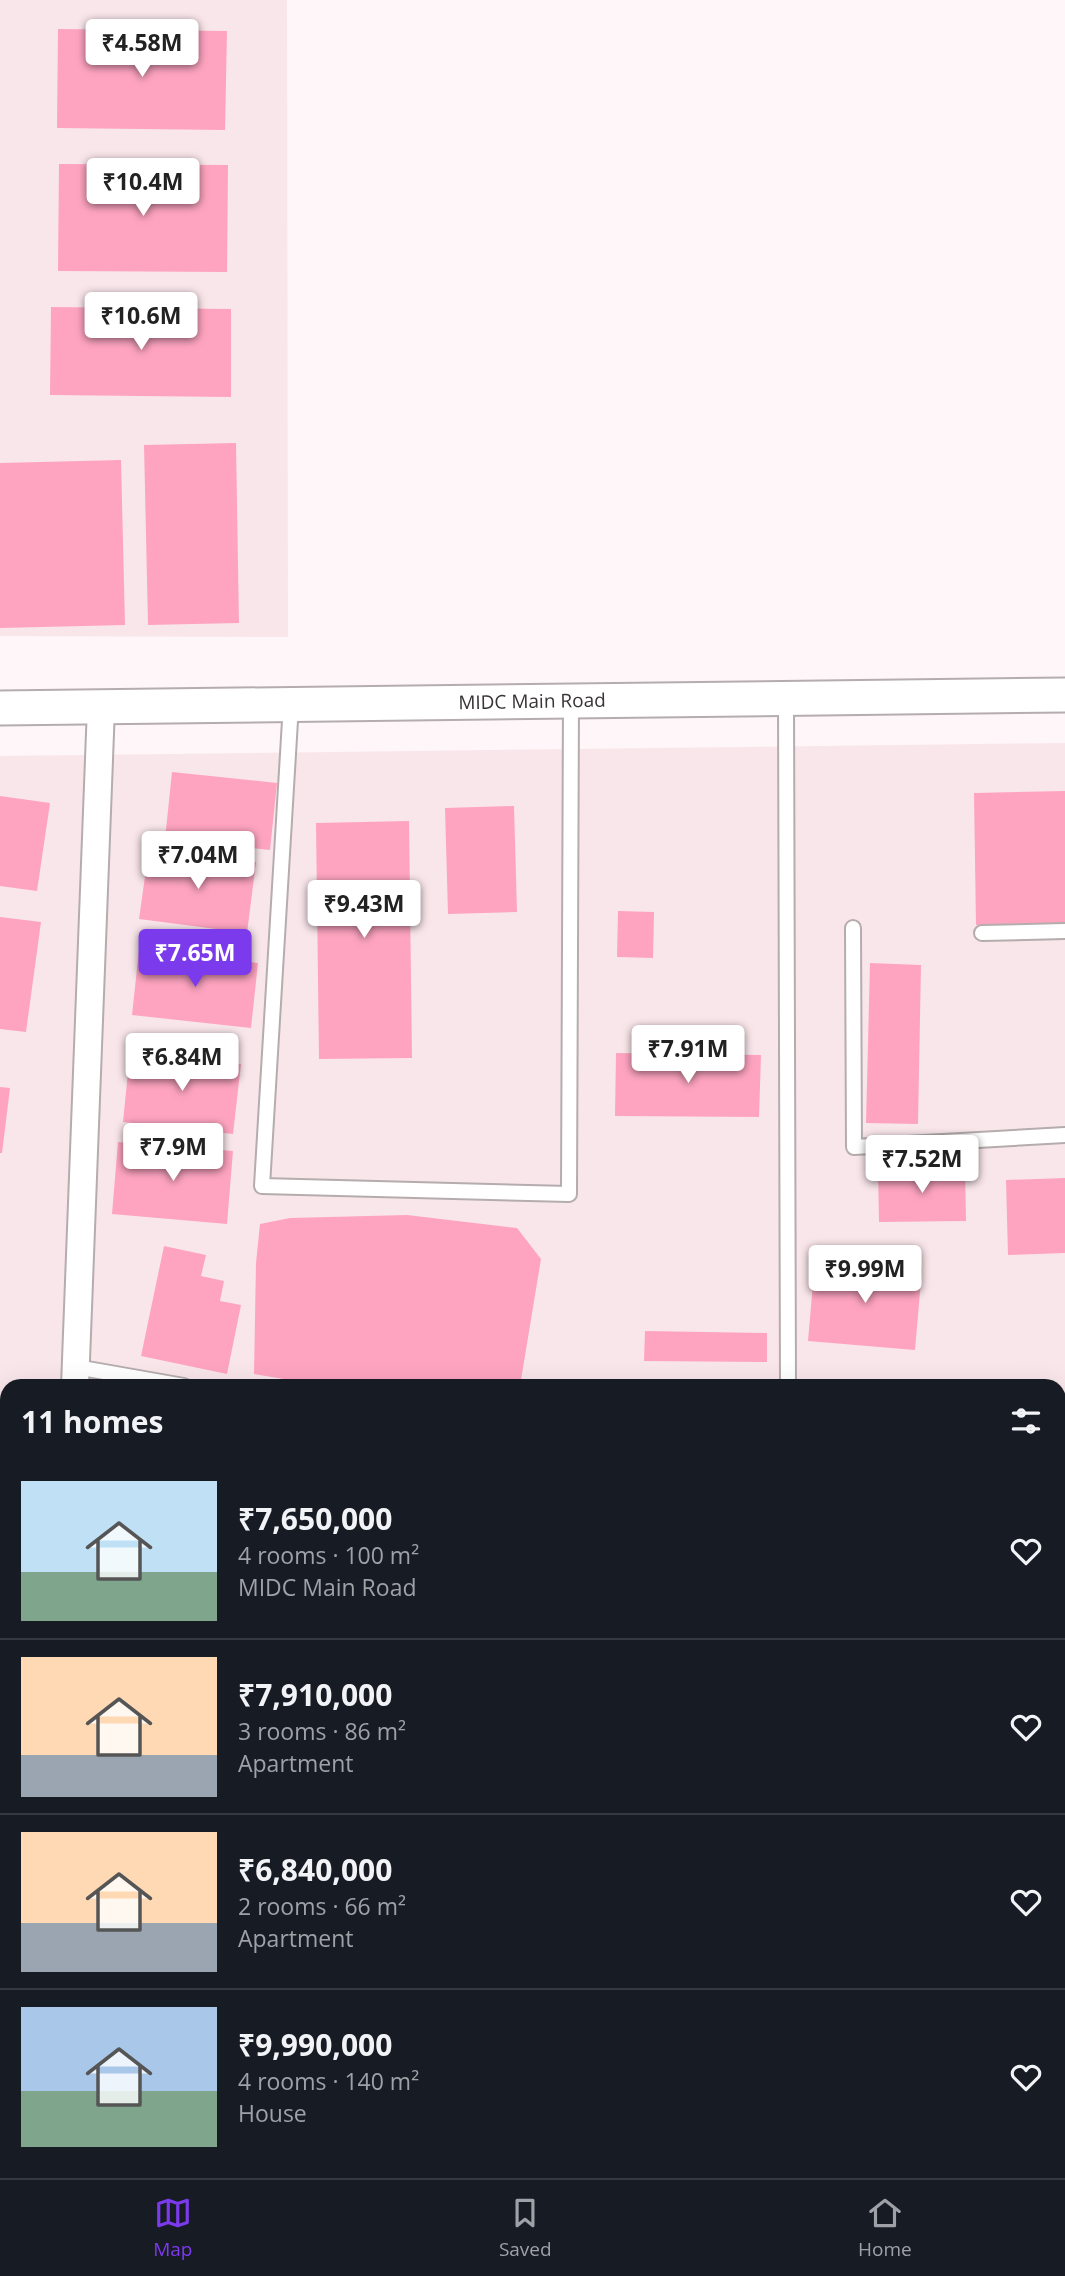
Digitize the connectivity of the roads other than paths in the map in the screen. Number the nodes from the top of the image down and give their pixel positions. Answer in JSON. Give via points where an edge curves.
{"nodes":[{"id":1,"x":1065,"y":695,"type":"edge"},
{"id":2,"x":786,"y":698,"type":"junction"},
{"id":3,"x":571,"y":701,"type":"junction"},
{"id":4,"x":291,"y":704,"type":"junction"},
{"id":5,"x":102,"y":707,"type":"junction"},
{"id":6,"x":0,"y":708,"type":"edge"},
{"id":7,"x":853,"y":928,"type":"dead end"},
{"id":8,"x":1065,"y":931,"type":"edge"},
{"id":9,"x":982,"y":933,"type":"dead end"},
{"id":10,"x":1065,"y":1135,"type":"edge"},
{"id":11,"x":76,"y":1377,"type":"edge"},
{"id":12,"x":100,"y":1379,"type":"edge"},
{"id":13,"x":788,"y":1379,"type":"edge"}],
"edges":[{"from":1,"to":2,"type":"street","name":"MIDC Main Road"},
{"from":2,"to":3,"type":"street","name":"MIDC Main Road"},
{"from":2,"to":13,"type":"lane"},
{"from":3,"to":4,"type":"street","name":"MIDC Main Road"},
{"from":3,"to":4,"type":"lane","via":[[569,1194],[262,1186]]},
{"from":4,"to":5,"type":"street","name":"MIDC Main Road"},
{"from":5,"to":6,"type":"street","name":"MIDC Main Road"},
{"from":5,"to":11,"type":"street"},
{"from":7,"to":10,"type":"lane","via":[[854,1147]]},
{"from":8,"to":9,"type":"lane"},
{"from":11,"to":12,"type":"lane"}]}
